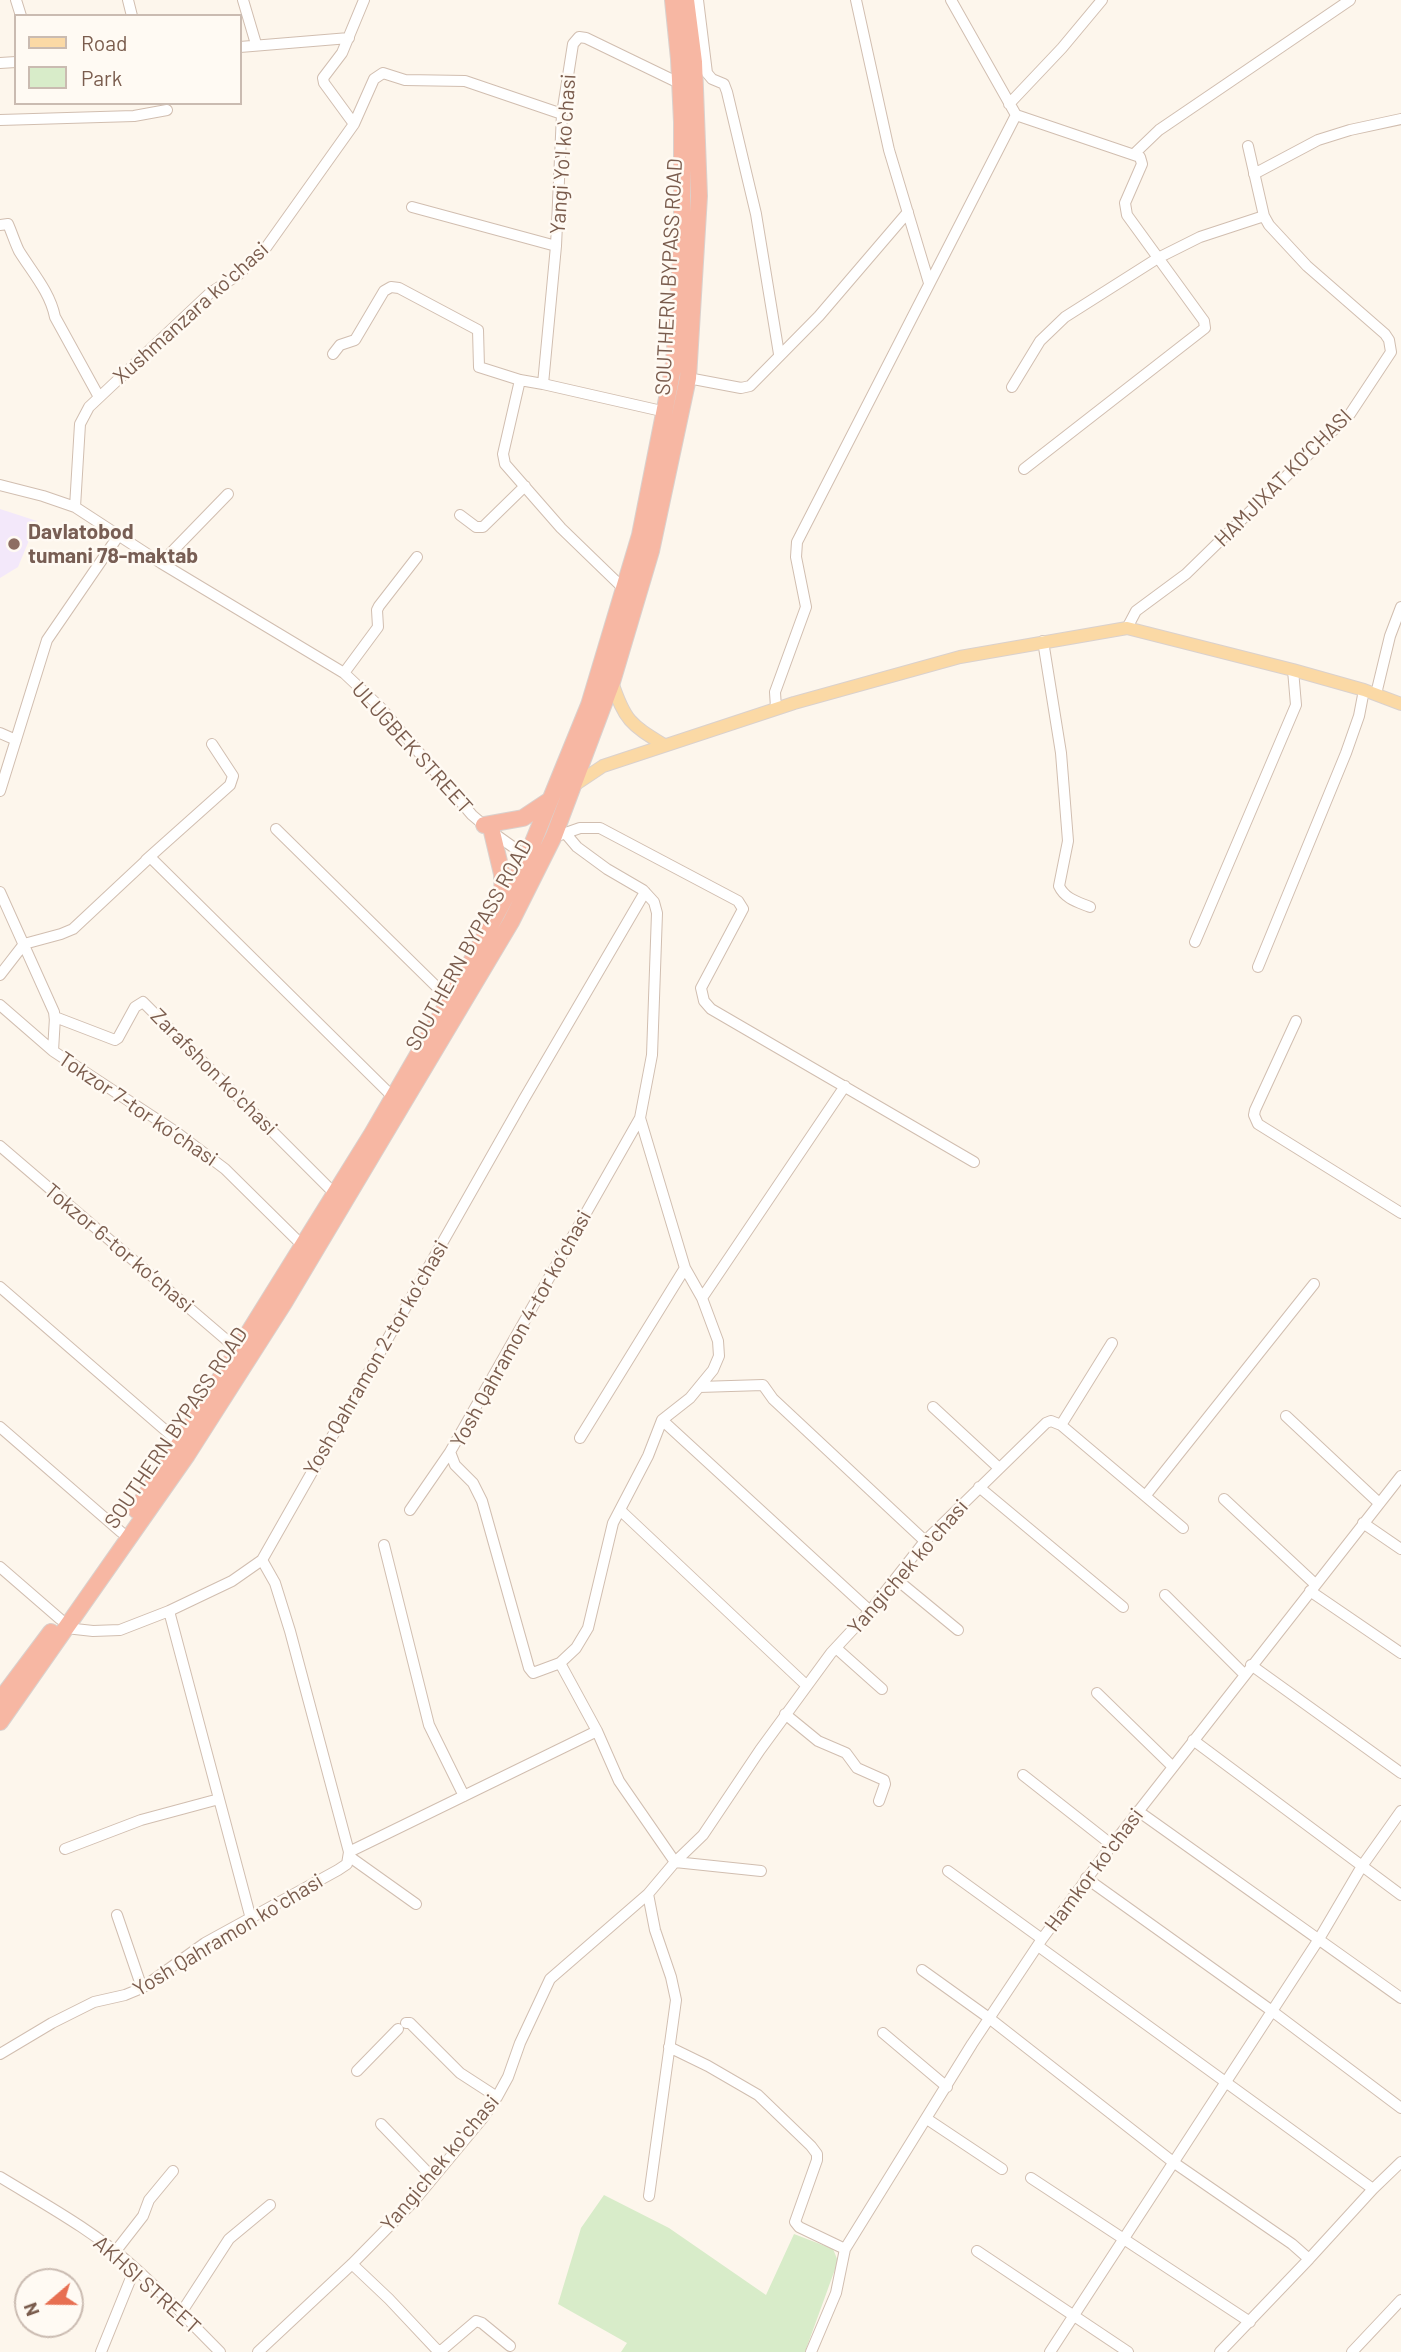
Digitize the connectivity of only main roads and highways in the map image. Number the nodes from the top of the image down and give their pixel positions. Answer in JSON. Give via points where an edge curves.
{"nodes":[{"id":1,"x":673,"y":0,"type":"edge"},
{"id":2,"x":686,"y":0,"type":"edge"},
{"id":3,"x":612,"y":682,"type":"junction"},
{"id":4,"x":1401,"y":704,"type":"edge"},
{"id":5,"x":664,"y":744,"type":"junction"},
{"id":6,"x":572,"y":787,"type":"junction"},
{"id":7,"x":551,"y":799,"type":"junction"},
{"id":8,"x":503,"y":904,"type":"junction"},
{"id":9,"x":63,"y":1624,"type":"junction"},
{"id":10,"x":0,"y":1700,"type":"edge"},
{"id":11,"x":0,"y":1722,"type":"edge"}],
"edges":[{"from":1,"to":7,"type":"highway","name":"SOUTHERN BYPASS ROAD","via":[[682,122],[682,242],[674,363],[640,536],[589,705]]},
{"from":2,"to":3,"type":"highway","name":"SOUTHERN BYPASS ROAD","via":[[694,62],[699,197],[688,378],[651,551]]},
{"from":3,"to":5,"type":"main road","via":[[633,726]]},
{"from":3,"to":6,"type":"highway","name":"SOUTHERN BYPASS ROAD"},
{"from":4,"to":5,"type":"main road","via":[[1293,670],[1128,628],[960,657]]},
{"from":5,"to":6,"type":"main road","via":[[603,765]]},
{"from":6,"to":9,"type":"highway","name":"SOUTHERN BYPASS ROAD","via":[[560,835],[284,1303],[187,1455]]},
{"from":7,"to":8,"type":"highway","name":"SOUTHERN BYPASS ROAD"},
{"from":7,"to":8,"type":"highway","via":[[523,818],[488,829],[502,874]]},
{"from":8,"to":9,"type":"highway","name":"SOUTHERN BYPASS ROAD","via":[[334,1193]]},
{"from":9,"to":10,"type":"highway","name":"SOUTHERN BYPASS ROAD"},
{"from":9,"to":11,"type":"highway","name":"SOUTHERN BYPASS ROAD"}]}
